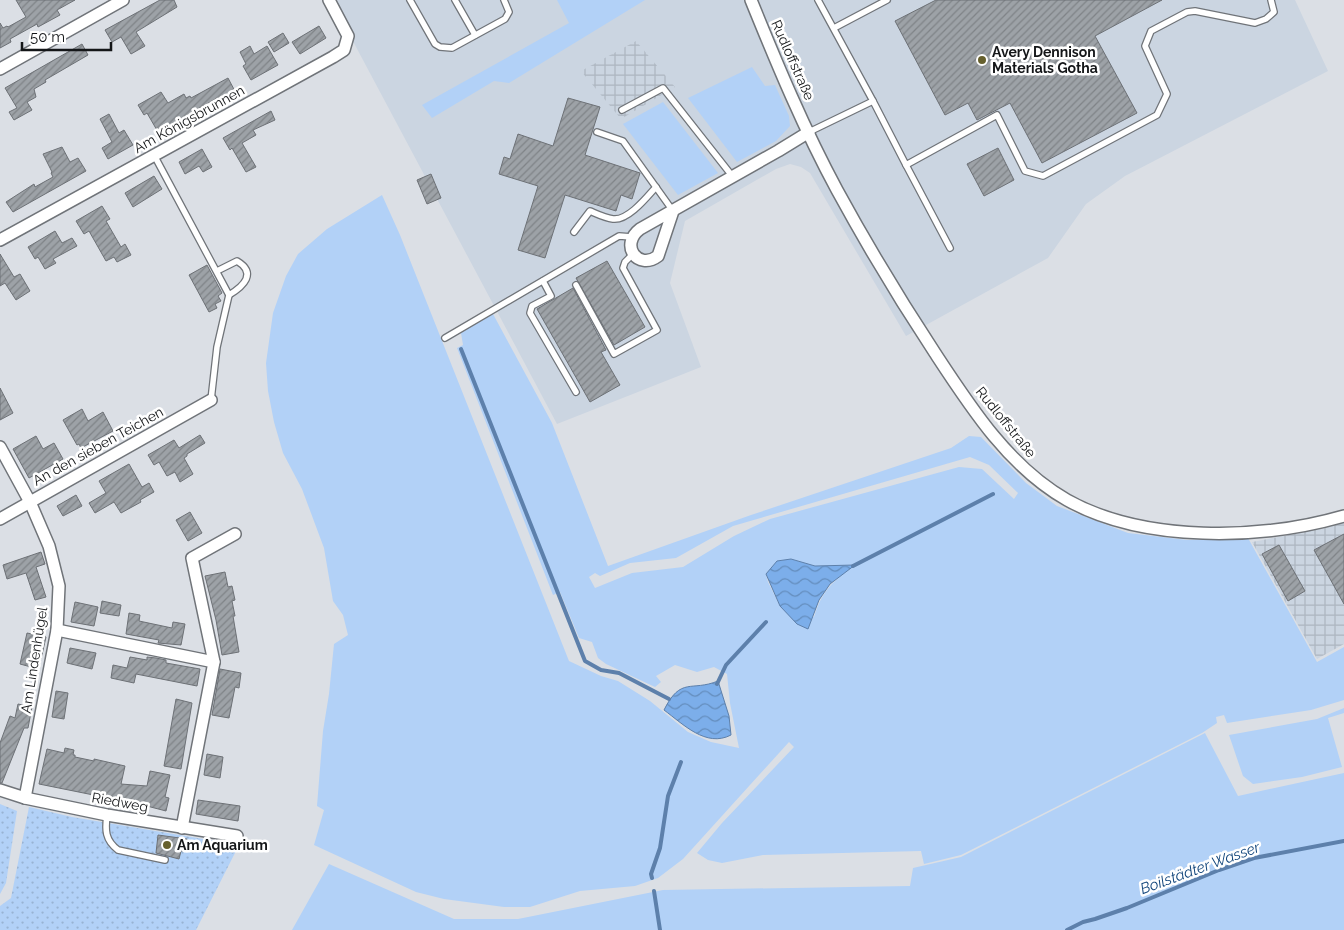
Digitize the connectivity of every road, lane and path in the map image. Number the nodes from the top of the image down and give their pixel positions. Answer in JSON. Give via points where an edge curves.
{"nodes":[{"id":1,"x":124,"y":0,"type":"edge"},
{"id":2,"x":329,"y":0,"type":"edge"},
{"id":3,"x":410,"y":0,"type":"edge"},
{"id":4,"x":455,"y":0,"type":"edge"},
{"id":5,"x":504,"y":0,"type":"edge"},
{"id":6,"x":751,"y":0,"type":"edge"},
{"id":7,"x":818,"y":0,"type":"edge"},
{"id":8,"x":887,"y":0,"type":"edge"},
{"id":9,"x":1271,"y":0,"type":"edge"},
{"id":10,"x":834,"y":28,"type":"junction"},
{"id":11,"x":475,"y":35,"type":"junction"},
{"id":12,"x":0,"y":69,"type":"edge"},
{"id":13,"x":873,"y":101,"type":"junction"},
{"id":14,"x":622,"y":110,"type":"dead end"},
{"id":15,"x":597,"y":132,"type":"dead end"},
{"id":16,"x":809,"y":132,"type":"junction"},
{"id":17,"x":154,"y":155,"type":"junction"},
{"id":18,"x":906,"y":165,"type":"junction"},
{"id":19,"x":732,"y":177,"type":"junction"},
{"id":20,"x":656,"y":187,"type":"junction"},
{"id":21,"x":672,"y":211,"type":"junction"},
{"id":22,"x":574,"y":232,"type":"dead end"},
{"id":23,"x":632,"y":237,"type":"junction"},
{"id":24,"x":0,"y":240,"type":"edge"},
{"id":25,"x":950,"y":248,"type":"dead end"},
{"id":26,"x":633,"y":254,"type":"junction"},
{"id":27,"x":216,"y":271,"type":"junction"},
{"id":28,"x":543,"y":281,"type":"junction"},
{"id":29,"x":576,"y":285,"type":"dead end"},
{"id":30,"x":230,"y":295,"type":"junction"},
{"id":31,"x":445,"y":338,"type":"dead end"},
{"id":32,"x":576,"y":392,"type":"dead end"},
{"id":33,"x":211,"y":400,"type":"joint"},
{"id":34,"x":0,"y":447,"type":"edge"},
{"id":35,"x":30,"y":502,"type":"junction"},
{"id":36,"x":1344,"y":516,"type":"edge"},
{"id":37,"x":0,"y":518,"type":"edge"},
{"id":38,"x":235,"y":534,"type":"dead end"},
{"id":39,"x":57,"y":630,"type":"junction"},
{"id":40,"x":214,"y":662,"type":"junction"},
{"id":41,"x":0,"y":790,"type":"edge"},
{"id":42,"x":25,"y":798,"type":"junction"},
{"id":43,"x":107,"y":815,"type":"junction"},
{"id":44,"x":182,"y":828,"type":"junction"},
{"id":45,"x":237,"y":836,"type":"dead end"},
{"id":46,"x":165,"y":860,"type":"dead end"}],
"edges":[{"from":1,"to":12,"type":"street"},
{"from":2,"to":17,"type":"street","name":"Am Königsbrunnen","via":[[348,36],[344,50]]},
{"from":3,"to":11,"type":"lane","via":[[435,44],[440,47],[452,48]]},
{"from":4,"to":11,"type":"lane"},
{"from":5,"to":11,"type":"lane","via":[[508,16]]},
{"from":6,"to":16,"type":"street","name":"Rudloffstraße"},
{"from":7,"to":10,"type":"lane"},
{"from":8,"to":10,"type":"lane"},
{"from":9,"to":18,"type":"lane","via":[[1274,12],[1255,23],[1195,11],[1151,31],[1145,46],[1167,94],[1157,115],[1043,176],[1025,171],[997,115]]},
{"from":10,"to":13,"type":"lane"},
{"from":13,"to":16,"type":"lane"},
{"from":13,"to":18,"type":"lane"},
{"from":14,"to":19,"type":"lane","via":[[663,88]]},
{"from":15,"to":20,"type":"lane","via":[[623,141]]},
{"from":16,"to":19,"type":"street"},
{"from":16,"to":36,"type":"street","name":"Rudloffstraße","via":[[836,189],[950,376],[1012,458],[1045,485],[1066,499],[1106,517],[1182,531],[1278,530]]},
{"from":17,"to":24,"type":"street","name":"Am Königsbrunnen"},
{"from":17,"to":27,"type":"lane"},
{"from":18,"to":25,"type":"lane"},
{"from":19,"to":21,"type":"street"},
{"from":20,"to":21,"type":"lane"},
{"from":20,"to":22,"type":"lane","via":[[637,208],[620,219],[590,211]]},
{"from":21,"to":23,"type":"street"},
{"from":21,"to":26,"type":"street","via":[[658,256],[644,260]]},
{"from":23,"to":26,"type":"street","via":[[630,248]]},
{"from":23,"to":28,"type":"lane","via":[[619,236]]},
{"from":26,"to":29,"type":"lane","via":[[623,268],[657,330],[614,354]]},
{"from":27,"to":30,"type":"lane"},
{"from":27,"to":30,"type":"lane","via":[[236,261],[244,266],[247,280]]},
{"from":28,"to":31,"type":"lane"},
{"from":28,"to":32,"type":"lane","via":[[551,296],[532,306],[530,313]]},
{"from":30,"to":33,"type":"lane","via":[[217,347]]},
{"from":33,"to":35,"type":"street","name":"An den sieben Teichen"},
{"from":34,"to":35,"type":"street","name":"Am Lindenhügel"},
{"from":35,"to":37,"type":"street","name":"An den sieben Teichen"},
{"from":35,"to":39,"type":"street","name":"Am Lindenhügel","via":[[49,546],[59,586]]},
{"from":38,"to":40,"type":"street","via":[[192,558]]},
{"from":39,"to":40,"type":"street"},
{"from":39,"to":42,"type":"street","name":"Am Lindenhügel"},
{"from":40,"to":44,"type":"street"},
{"from":41,"to":42,"type":"street","name":"Riedweg"},
{"from":42,"to":43,"type":"street","name":"Riedweg"},
{"from":43,"to":44,"type":"street","name":"Riedweg"},
{"from":43,"to":46,"type":"lane","via":[[106,836],[118,850]]},
{"from":44,"to":45,"type":"street","name":"Riedweg"}]}
